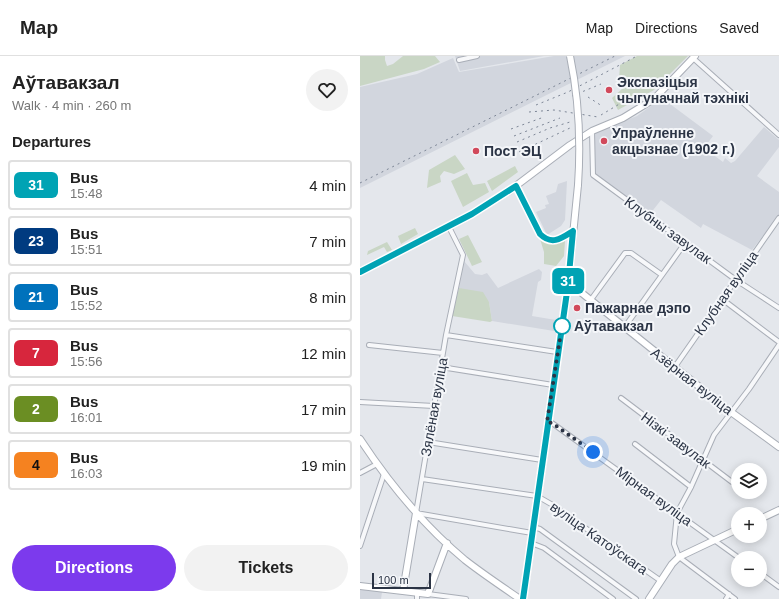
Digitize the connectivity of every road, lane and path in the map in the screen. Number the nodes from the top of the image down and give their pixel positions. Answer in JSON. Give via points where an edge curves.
{"nodes":[{"id":1,"x":478,"y":56,"type":"edge"},
{"id":2,"x":570,"y":56,"type":"edge"},
{"id":3,"x":694,"y":57,"type":"edge"},
{"id":4,"x":459,"y":60,"type":"dead end"},
{"id":5,"x":592,"y":131,"type":"junction"},
{"id":6,"x":779,"y":135,"type":"edge"},
{"id":7,"x":516,"y":186,"type":"junction"},
{"id":8,"x":778,"y":221,"type":"edge"},
{"id":9,"x":449,"y":227,"type":"junction"},
{"id":10,"x":573,"y":230,"type":"junction"},
{"id":11,"x":685,"y":243,"type":"junction"},
{"id":12,"x":360,"y":272,"type":"edge"},
{"id":13,"x":662,"y":275,"type":"junction"},
{"id":14,"x":736,"y":280,"type":"junction"},
{"id":15,"x":568,"y":285,"type":"junction"},
{"id":16,"x":722,"y":299,"type":"junction"},
{"id":17,"x":590,"y":301,"type":"junction"},
{"id":18,"x":779,"y":308,"type":"edge"},
{"id":19,"x":624,"y":328,"type":"junction"},
{"id":20,"x":446,"y":335,"type":"junction"},
{"id":21,"x":779,"y":342,"type":"edge"},
{"id":22,"x":369,"y":345,"type":"dead end"},
{"id":23,"x":779,"y":345,"type":"edge"},
{"id":24,"x":557,"y":352,"type":"junction"},
{"id":25,"x":443,"y":353,"type":"junction"},
{"id":26,"x":441,"y":367,"type":"junction"},
{"id":27,"x":674,"y":368,"type":"junction"},
{"id":28,"x":553,"y":385,"type":"junction"},
{"id":29,"x":621,"y":398,"type":"dead end"},
{"id":30,"x":360,"y":402,"type":"edge"},
{"id":31,"x":434,"y":406,"type":"junction"},
{"id":32,"x":731,"y":412,"type":"junction"},
{"id":33,"x":547,"y":422,"type":"junction"},
{"id":34,"x":360,"y":439,"type":"edge"},
{"id":35,"x":428,"y":442,"type":"junction"},
{"id":36,"x":635,"y":444,"type":"dead end"},
{"id":37,"x":779,"y":447,"type":"edge"},
{"id":38,"x":542,"y":460,"type":"junction"},
{"id":39,"x":703,"y":461,"type":"junction"},
{"id":40,"x":377,"y":464,"type":"junction"},
{"id":41,"x":360,"y":473,"type":"edge"},
{"id":42,"x":384,"y":474,"type":"junction"},
{"id":43,"x":422,"y":479,"type":"junction"},
{"id":44,"x":731,"y":481,"type":"edge"},
{"id":45,"x":691,"y":487,"type":"junction"},
{"id":46,"x":537,"y":496,"type":"junction"},
{"id":47,"x":779,"y":510,"type":"edge"},
{"id":48,"x":416,"y":513,"type":"junction"},
{"id":49,"x":677,"y":513,"type":"junction"},
{"id":50,"x":767,"y":516,"type":"edge"},
{"id":51,"x":532,"y":530,"type":"junction"},
{"id":52,"x":731,"y":532,"type":"edge"},
{"id":53,"x":714,"y":540,"type":"junction"},
{"id":54,"x":447,"y":542,"type":"junction"},
{"id":55,"x":531,"y":543,"type":"junction"},
{"id":56,"x":360,"y":546,"type":"edge"},
{"id":57,"x":731,"y":552,"type":"edge"},
{"id":58,"x":679,"y":557,"type":"junction"},
{"id":59,"x":767,"y":579,"type":"edge"},
{"id":60,"x":661,"y":581,"type":"junction"},
{"id":61,"x":360,"y":586,"type":"edge"},
{"id":62,"x":779,"y":588,"type":"edge"},
{"id":63,"x":403,"y":591,"type":"junction"},
{"id":64,"x":428,"y":594,"type":"junction"},
{"id":65,"x":729,"y":594,"type":"junction"},
{"id":66,"x":417,"y":596,"type":"edge"},
{"id":67,"x":466,"y":599,"type":"edge"},
{"id":68,"x":520,"y":599,"type":"edge"},
{"id":69,"x":523,"y":599,"type":"edge"},
{"id":70,"x":613,"y":599,"type":"edge"},
{"id":71,"x":636,"y":599,"type":"edge"},
{"id":72,"x":649,"y":599,"type":"edge"},
{"id":73,"x":726,"y":599,"type":"edge"},
{"id":74,"x":736,"y":599,"type":"edge"}],
"edges":[{"from":1,"to":4,"type":"street"},
{"from":2,"to":10,"type":"main road","bridge":true,"via":[[580,127],[580,158]]},
{"from":3,"to":5,"type":"main road","via":[[654,99],[623,118]]},
{"from":3,"to":6,"type":"street"},
{"from":5,"to":7,"type":"main road","via":[[570,144]]},
{"from":5,"to":11,"type":"street","name":"Клубны завулак","via":[[593,176]]},
{"from":7,"to":9,"type":"main road"},
{"from":7,"to":10,"type":"main road","via":[[544,238],[559,240]]},
{"from":8,"to":14,"type":"street","name":"Клубная вуліца"},
{"from":9,"to":12,"type":"main road"},
{"from":9,"to":20,"type":"street","name":"Зялёная вуліца","via":[[463,255]]},
{"from":10,"to":15,"type":"main road"},
{"from":11,"to":13,"type":"street"},
{"from":11,"to":14,"type":"street","name":"Клубны завулак"},
{"from":13,"to":17,"type":"street","via":[[631,253],[625,253]]},
{"from":13,"to":19,"type":"street"},
{"from":14,"to":16,"type":"street","name":"Клубная вуліца"},
{"from":14,"to":18,"type":"street","name":"Клубны завулак"},
{"from":15,"to":17,"type":"main road","name":"Азёрная вуліца","via":[[573,286]]},
{"from":15,"to":24,"type":"main road"},
{"from":16,"to":21,"type":"street"},
{"from":16,"to":27,"type":"street","name":"Клубная вуліца"},
{"from":17,"to":19,"type":"main road","name":"Азёрная вуліца"},
{"from":19,"to":27,"type":"main road","name":"Азёрная вуліца"},
{"from":20,"to":24,"type":"street"},
{"from":20,"to":25,"type":"street","name":"Зялёная вуліца"},
{"from":22,"to":25,"type":"street"},
{"from":23,"to":32,"type":"street"},
{"from":24,"to":28,"type":"main road"},
{"from":25,"to":26,"type":"street","name":"Зялёная вуліца"},
{"from":26,"to":28,"type":"street"},
{"from":26,"to":31,"type":"street","name":"Зялёная вуліца"},
{"from":27,"to":32,"type":"main road","name":"Азёрная вуліца"},
{"from":28,"to":33,"type":"main road"},
{"from":29,"to":39,"type":"street","name":"Нізкі завулак"},
{"from":30,"to":31,"type":"street"},
{"from":31,"to":35,"type":"street","name":"Зялёная вуліца"},
{"from":32,"to":37,"type":"main road","name":"Азёрная вуліца"},
{"from":32,"to":39,"type":"street","via":[[714,435]]},
{"from":33,"to":38,"type":"main road"},
{"from":33,"to":49,"type":"street","name":"Мірная вуліца","via":[[552,423]]},
{"from":34,"to":40,"type":"main road"},
{"from":35,"to":38,"type":"street"},
{"from":35,"to":43,"type":"street","name":"Зялёная вуліца"},
{"from":36,"to":45,"type":"street"},
{"from":38,"to":46,"type":"main road"},
{"from":39,"to":44,"type":"street","name":"Нізкі завулак"},
{"from":39,"to":45,"type":"street"},
{"from":40,"to":41,"type":"street"},
{"from":40,"to":42,"type":"main road"},
{"from":42,"to":48,"type":"main road"},
{"from":42,"to":56,"type":"street"},
{"from":43,"to":46,"type":"street"},
{"from":43,"to":48,"type":"street","name":"Зялёная вуліца"},
{"from":45,"to":49,"type":"street"},
{"from":46,"to":51,"type":"main road"},
{"from":46,"to":60,"type":"street","name":"вуліца Катоўскага"},
{"from":47,"to":50,"type":"main road"},
{"from":48,"to":51,"type":"street"},
{"from":48,"to":54,"type":"main road"},
{"from":48,"to":63,"type":"main road","name":"Зялёная вуліца"},
{"from":49,"to":53,"type":"street","name":"Мірная вуліца"},
{"from":49,"to":58,"type":"street","via":[[674,544]]},
{"from":51,"to":55,"type":"main road"},
{"from":51,"to":71,"type":"street","via":[[540,529]]},
{"from":52,"to":53,"type":"main road"},
{"from":53,"to":57,"type":"street","name":"Мірная вуліца"},
{"from":53,"to":58,"type":"main road"},
{"from":54,"to":64,"type":"main road"},
{"from":54,"to":68,"type":"main road","via":[[464,559]]},
{"from":55,"to":69,"type":"main road"},
{"from":55,"to":70,"type":"street","via":[[544,548]]},
{"from":58,"to":60,"type":"main road"},
{"from":58,"to":65,"type":"street"},
{"from":59,"to":62,"type":"street"},
{"from":60,"to":72,"type":"main road"},
{"from":61,"to":63,"type":"main road"},
{"from":63,"to":66,"type":"main road"},
{"from":64,"to":66,"type":"main road"},
{"from":64,"to":67,"type":"street"},
{"from":65,"to":73,"type":"street"},
{"from":65,"to":74,"type":"street"}]}
